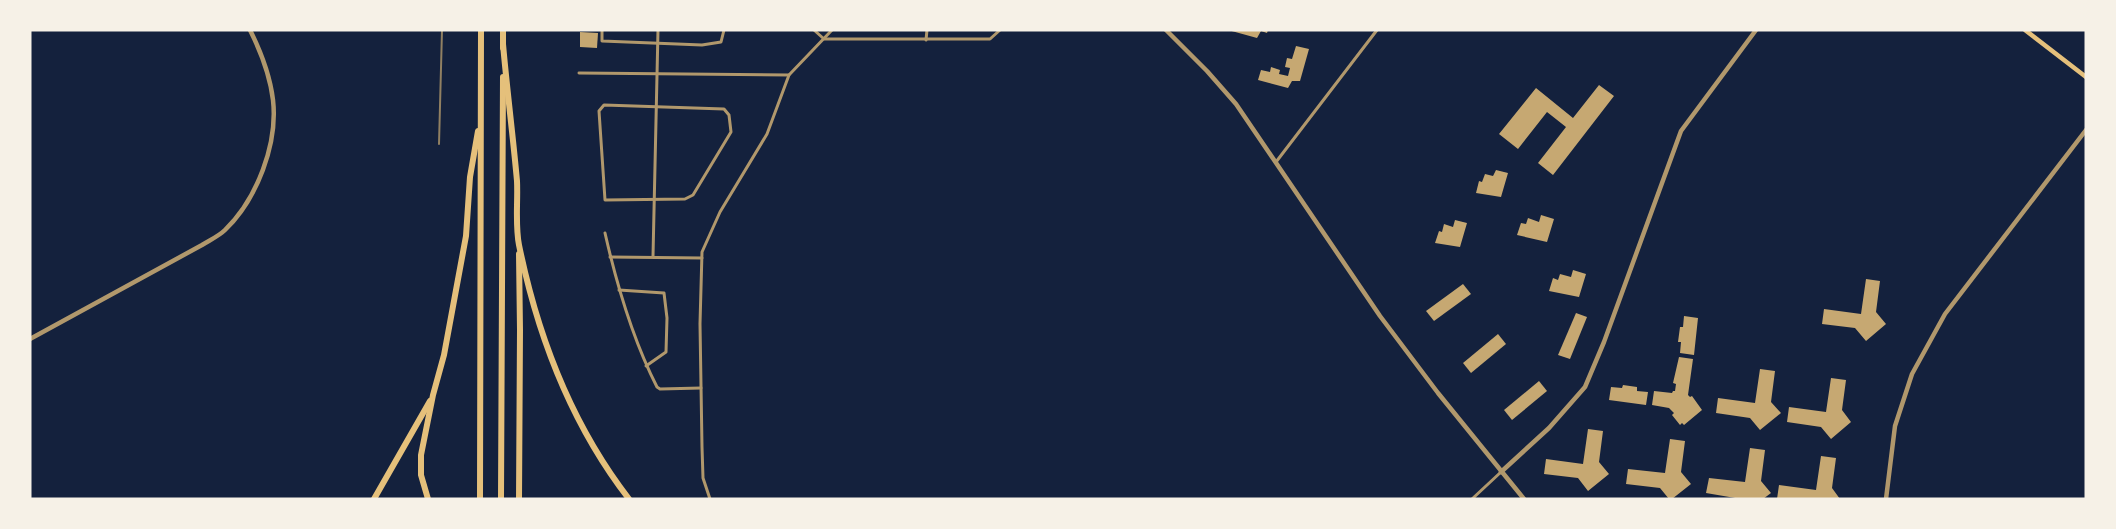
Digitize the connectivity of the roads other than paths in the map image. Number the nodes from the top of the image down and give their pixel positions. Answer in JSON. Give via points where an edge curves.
{"nodes":[{"id":1,"x":250,"y":30,"type":"edge"},
{"id":2,"x":482,"y":30,"type":"edge"},
{"id":3,"x":503,"y":30,"type":"edge"},
{"id":4,"x":602,"y":30,"type":"edge"},
{"id":5,"x":658,"y":30,"type":"edge"},
{"id":6,"x":724,"y":30,"type":"edge"},
{"id":7,"x":814,"y":30,"type":"edge"},
{"id":8,"x":832,"y":30,"type":"edge"},
{"id":9,"x":927,"y":30,"type":"edge"},
{"id":10,"x":1000,"y":30,"type":"edge"},
{"id":11,"x":1166,"y":30,"type":"edge"},
{"id":12,"x":1377,"y":30,"type":"edge"},
{"id":13,"x":1756,"y":30,"type":"edge"},
{"id":14,"x":2025,"y":30,"type":"edge"},
{"id":15,"x":824,"y":39,"type":"junction"},
{"id":16,"x":926,"y":40,"type":"junction"},
{"id":17,"x":503,"y":44,"type":"junction"},
{"id":18,"x":658,"y":44,"type":"junction"},
{"id":19,"x":579,"y":73,"type":"dead end"},
{"id":20,"x":656,"y":75,"type":"junction"},
{"id":21,"x":789,"y":75,"type":"junction"},
{"id":22,"x":2086,"y":77,"type":"edge"},
{"id":23,"x":657,"y":107,"type":"junction"},
{"id":24,"x":481,"y":113,"type":"junction"},
{"id":25,"x":2086,"y":130,"type":"edge"},
{"id":26,"x":1275,"y":162,"type":"junction"},
{"id":27,"x":654,"y":201,"type":"junction"},
{"id":28,"x":605,"y":233,"type":"dead end"},
{"id":29,"x":518,"y":243,"type":"junction"},
{"id":30,"x":653,"y":256,"type":"junction"},
{"id":31,"x":610,"y":257,"type":"junction"},
{"id":32,"x":702,"y":258,"type":"junction"},
{"id":33,"x":619,"y":290,"type":"junction"},
{"id":34,"x":30,"y":339,"type":"edge"},
{"id":35,"x":646,"y":366,"type":"junction"},
{"id":36,"x":701,"y":388,"type":"junction"},
{"id":37,"x":433,"y":395,"type":"junction"},
{"id":38,"x":1501,"y":472,"type":"junction"},
{"id":39,"x":374,"y":499,"type":"edge"},
{"id":40,"x":428,"y":499,"type":"edge"},
{"id":41,"x":480,"y":499,"type":"edge"},
{"id":42,"x":501,"y":499,"type":"edge"},
{"id":43,"x":519,"y":499,"type":"edge"},
{"id":44,"x":629,"y":499,"type":"edge"},
{"id":45,"x":710,"y":499,"type":"edge"},
{"id":46,"x":1472,"y":499,"type":"edge"},
{"id":47,"x":1524,"y":499,"type":"edge"},
{"id":48,"x":1886,"y":499,"type":"edge"}],
"edges":[{"from":1,"to":34,"type":"street","via":[[268,74],[273,130],[257,185],[243,207],[225,231]]},
{"from":2,"to":24,"type":"highway"},
{"from":3,"to":17,"type":"highway"},
{"from":4,"to":18,"type":"street","via":[[602,41]]},
{"from":5,"to":18,"type":"street"},
{"from":6,"to":18,"type":"street","via":[[721,42]]},
{"from":7,"to":15,"type":"street"},
{"from":8,"to":15,"type":"street"},
{"from":9,"to":16,"type":"street"},
{"from":10,"to":16,"type":"street","via":[[990,39]]},
{"from":11,"to":26,"type":"street","via":[[1229,96]]},
{"from":12,"to":26,"type":"street"},
{"from":13,"to":38,"type":"street","via":[[1681,131],[1585,387],[1549,428]]},
{"from":14,"to":22,"type":"main road"},
{"from":15,"to":16,"type":"street"},
{"from":15,"to":21,"type":"street"},
{"from":17,"to":29,"type":"highway","via":[[517,184]]},
{"from":17,"to":42,"type":"highway"},
{"from":18,"to":20,"type":"street"},
{"from":19,"to":20,"type":"street"},
{"from":20,"to":21,"type":"street"},
{"from":20,"to":23,"type":"street"},
{"from":21,"to":32,"type":"street","via":[[767,134],[720,212]]},
{"from":23,"to":27,"type":"street"},
{"from":23,"to":27,"type":"street","via":[[604,105],[599,111],[605,200]]},
{"from":23,"to":27,"type":"street","via":[[724,109],[729,115],[731,132],[693,195]]},
{"from":24,"to":37,"type":"highway","via":[[470,177],[466,236]]},
{"from":24,"to":41,"type":"highway"},
{"from":25,"to":48,"type":"street","via":[[1945,314],[1912,374],[1895,426]]},
{"from":26,"to":38,"type":"street","via":[[1380,316]]},
{"from":27,"to":30,"type":"street"},
{"from":28,"to":31,"type":"street"},
{"from":29,"to":43,"type":"highway"},
{"from":29,"to":44,"type":"highway","via":[[535,313],[560,383],[597,455]]},
{"from":30,"to":31,"type":"street"},
{"from":30,"to":32,"type":"street"},
{"from":31,"to":33,"type":"street"},
{"from":32,"to":36,"type":"street"},
{"from":33,"to":35,"type":"street"},
{"from":33,"to":35,"type":"street","via":[[664,293],[668,318],[666,352]]},
{"from":35,"to":36,"type":"street","via":[[660,389]]},
{"from":36,"to":45,"type":"street","via":[[704,478]]},
{"from":37,"to":39,"type":"highway"},
{"from":37,"to":40,"type":"highway","via":[[421,455]]},
{"from":38,"to":46,"type":"street"},
{"from":38,"to":47,"type":"street"}]}
